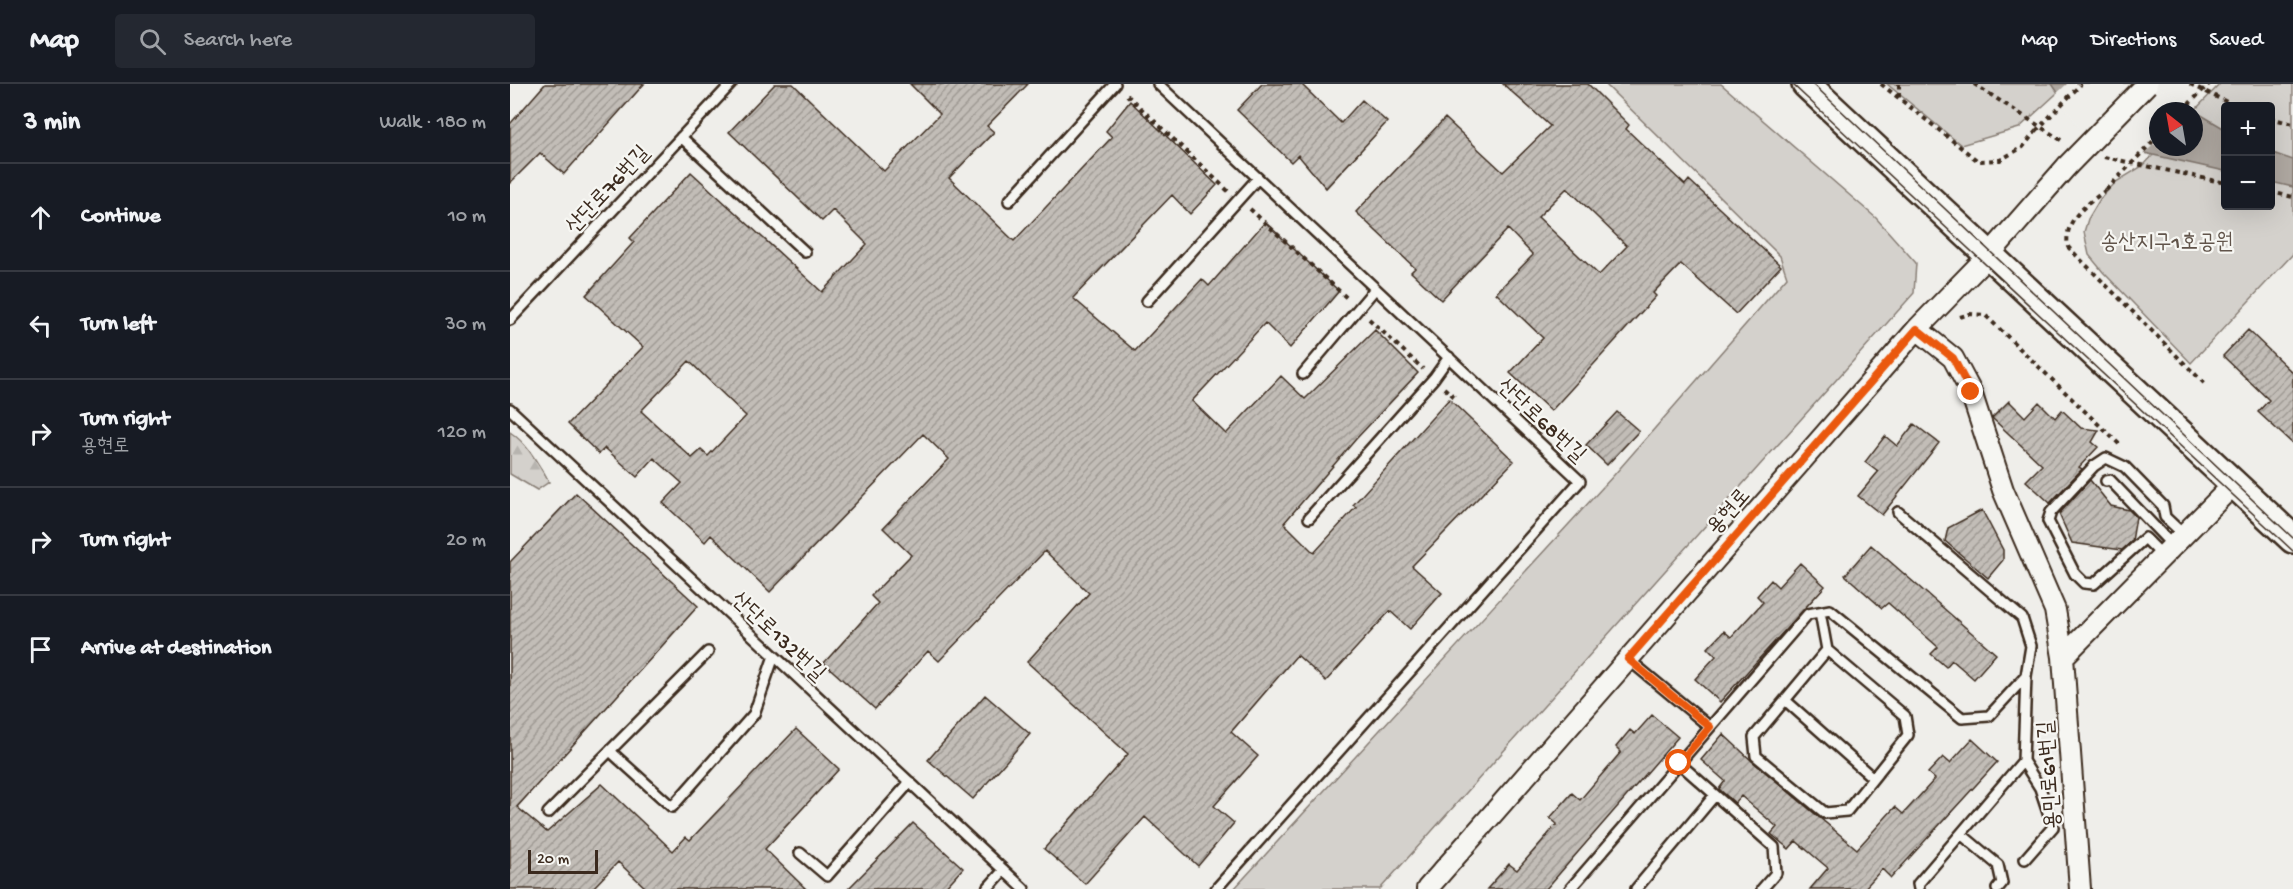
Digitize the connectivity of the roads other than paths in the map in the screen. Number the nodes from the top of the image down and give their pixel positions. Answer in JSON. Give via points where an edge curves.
{"nodes":[{"id":1,"x":731,"y":84,"type":"edge"},
{"id":2,"x":1115,"y":84,"type":"edge"},
{"id":3,"x":1158,"y":84,"type":"edge"},
{"id":4,"x":1806,"y":84,"type":"edge"},
{"id":5,"x":2146,"y":84,"type":"edge"},
{"id":6,"x":681,"y":137,"type":"junction"},
{"id":7,"x":1258,"y":178,"type":"junction"},
{"id":8,"x":1009,"y":201,"type":"dead end"},
{"id":9,"x":805,"y":252,"type":"dead end"},
{"id":10,"x":1989,"y":255,"type":"junction"},
{"id":11,"x":1375,"y":289,"type":"junction"},
{"id":12,"x":1147,"y":301,"type":"dead end"},
{"id":13,"x":510,"y":320,"type":"edge"},
{"id":14,"x":1917,"y":329,"type":"junction"},
{"id":15,"x":1449,"y":357,"type":"junction"},
{"id":16,"x":1303,"y":374,"type":"dead end"},
{"id":17,"x":510,"y":409,"type":"edge"},
{"id":18,"x":2106,"y":481,"type":"dead end"},
{"id":19,"x":2234,"y":484,"type":"junction"},
{"id":20,"x":1898,"y":512,"type":"dead end"},
{"id":21,"x":2165,"y":517,"type":"junction"},
{"id":22,"x":1309,"y":518,"type":"dead end"},
{"id":23,"x":2155,"y":527,"type":"junction"},
{"id":24,"x":2291,"y":532,"type":"edge"},
{"id":25,"x":2145,"y":538,"type":"junction"},
{"id":26,"x":2174,"y":546,"type":"junction"},
{"id":27,"x":1820,"y":612,"type":"junction"},
{"id":28,"x":1827,"y":650,"type":"junction"},
{"id":29,"x":708,"y":652,"type":"dead end"},
{"id":30,"x":774,"y":656,"type":"junction"},
{"id":31,"x":2063,"y":657,"type":"junction"},
{"id":32,"x":1628,"y":659,"type":"junction"},
{"id":33,"x":2026,"y":676,"type":"junction"},
{"id":34,"x":1785,"y":700,"type":"junction"},
{"id":35,"x":1710,"y":727,"type":"junction"},
{"id":36,"x":610,"y":751,"type":"junction"},
{"id":37,"x":2023,"y":761,"type":"junction"},
{"id":38,"x":1679,"y":763,"type":"junction"},
{"id":39,"x":1873,"y":778,"type":"junction"},
{"id":40,"x":910,"y":783,"type":"junction"},
{"id":41,"x":1715,"y":795,"type":"junction"},
{"id":42,"x":548,"y":813,"type":"dead end"},
{"id":43,"x":1961,"y":834,"type":"junction"},
{"id":44,"x":800,"y":853,"type":"dead end"},
{"id":45,"x":2025,"y":859,"type":"dead end"},
{"id":46,"x":1004,"y":870,"type":"junction"},
{"id":47,"x":2074,"y":885,"type":"edge"},
{"id":48,"x":987,"y":889,"type":"edge"},
{"id":49,"x":1024,"y":889,"type":"edge"},
{"id":50,"x":1216,"y":889,"type":"edge"},
{"id":51,"x":1426,"y":889,"type":"edge"},
{"id":52,"x":1570,"y":889,"type":"edge"},
{"id":53,"x":1636,"y":889,"type":"edge"},
{"id":54,"x":1762,"y":889,"type":"edge"},
{"id":55,"x":1919,"y":889,"type":"edge"},
{"id":56,"x":1997,"y":889,"type":"edge"}],
"edges":[{"from":1,"to":6,"type":"lane","name":"산단로76번길"},
{"from":2,"to":8,"type":"lane"},
{"from":3,"to":7,"type":"lane","name":"산단로68번길"},
{"from":4,"to":10,"type":"main road"},
{"from":5,"to":10,"type":"street","name":"용현로","bridge":true},
{"from":6,"to":9,"type":"lane"},
{"from":6,"to":13,"type":"lane","name":"산단로76번길"},
{"from":7,"to":11,"type":"lane","name":"산단로68번길"},
{"from":7,"to":12,"type":"lane"},
{"from":10,"to":14,"type":"street","name":"용현로"},
{"from":10,"to":19,"type":"main road"},
{"from":11,"to":15,"type":"lane","name":"산단로68번길"},
{"from":11,"to":16,"type":"lane"},
{"from":14,"to":31,"type":"street","name":"용민로61번길","via":[[1953,358],[1971,392],[2003,490],[2055,610]]},
{"from":14,"to":32,"type":"street","name":"용현로"},
{"from":15,"to":22,"type":"lane"},
{"from":15,"to":50,"type":"lane","name":"산단로68번길","via":[[1580,481]]},
{"from":17,"to":30,"type":"lane","name":"산단로132번길"},
{"from":18,"to":23,"type":"lane","via":[[2110,480]]},
{"from":19,"to":24,"type":"main road"},
{"from":19,"to":26,"type":"street"},
{"from":20,"to":33,"type":"lane","via":[[2022,618],[2031,646]]},
{"from":21,"to":23,"type":"lane"},
{"from":21,"to":25,"type":"lane","via":[[2163,506],[2125,467],[2106,458],[2051,512],[2048,521],[2084,584],[2094,584]]},
{"from":21,"to":26,"type":"lane"},
{"from":23,"to":25,"type":"lane"},
{"from":23,"to":26,"type":"lane"},
{"from":25,"to":26,"type":"lane"},
{"from":26,"to":31,"type":"street"},
{"from":27,"to":28,"type":"lane"},
{"from":27,"to":33,"type":"lane","via":[[1830,610],[1962,718],[1989,716]]},
{"from":27,"to":35,"type":"lane","via":[[1808,614]]},
{"from":28,"to":34,"type":"lane"},
{"from":28,"to":39,"type":"lane","via":[[1905,716],[1908,735]]},
{"from":29,"to":36,"type":"lane"},
{"from":30,"to":36,"type":"lane","via":[[754,714],[672,807]]},
{"from":30,"to":40,"type":"lane","name":"산단로132번길"},
{"from":31,"to":47,"type":"street","name":"용민로61번길"},
{"from":32,"to":35,"type":"lane"},
{"from":32,"to":51,"type":"street","name":"용현로"},
{"from":33,"to":37,"type":"lane"},
{"from":34,"to":39,"type":"lane"},
{"from":34,"to":39,"type":"lane","via":[[1754,737],[1756,756],[1825,813],[1847,811]]},
{"from":35,"to":38,"type":"lane"},
{"from":36,"to":42,"type":"lane"},
{"from":37,"to":43,"type":"lane"},
{"from":37,"to":45,"type":"lane","via":[[2040,788],[2053,826]]},
{"from":38,"to":41,"type":"lane"},
{"from":38,"to":52,"type":"lane"},
{"from":40,"to":44,"type":"lane","via":[[827,876]]},
{"from":40,"to":46,"type":"lane","name":"산단로132번길"},
{"from":41,"to":53,"type":"lane"},
{"from":41,"to":54,"type":"lane","via":[[1774,847],[1776,873]]},
{"from":43,"to":55,"type":"lane","via":[[1918,884]]},
{"from":43,"to":56,"type":"lane","via":[[1998,865],[2002,883]]},
{"from":46,"to":48,"type":"lane"},
{"from":46,"to":49,"type":"lane","name":"산단로132번길"}]}
